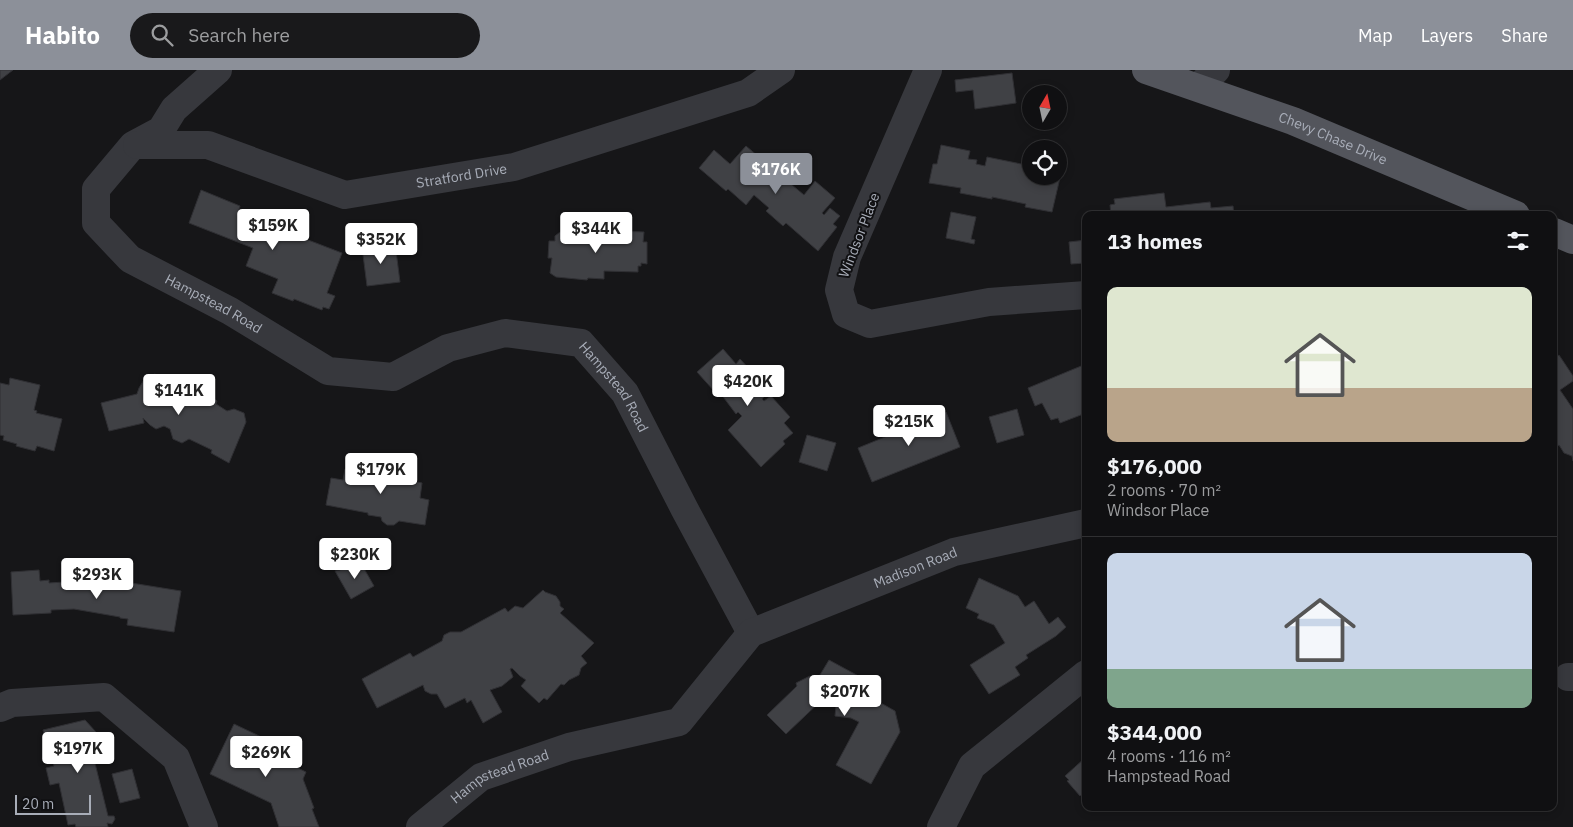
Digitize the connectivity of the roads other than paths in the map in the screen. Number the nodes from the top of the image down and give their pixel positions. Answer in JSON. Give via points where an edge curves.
{"nodes":[{"id":1,"x":218,"y":70,"type":"edge"},
{"id":2,"x":781,"y":70,"type":"edge"},
{"id":3,"x":928,"y":70,"type":"edge"},
{"id":4,"x":1146,"y":70,"type":"edge"},
{"id":5,"x":1207,"y":78,"type":"edge"},
{"id":6,"x":133,"y":145,"type":"junction"},
{"id":7,"x":1507,"y":211,"type":"edge"},
{"id":8,"x":1557,"y":233,"type":"edge"},
{"id":9,"x":1573,"y":240,"type":"edge"},
{"id":10,"x":1082,"y":295,"type":"edge"},
{"id":11,"x":1082,"y":524,"type":"edge"},
{"id":12,"x":751,"y":633,"type":"junction"},
{"id":13,"x":1082,"y":677,"type":"edge"},
{"id":14,"x":0,"y":708,"type":"edge"},
{"id":15,"x":204,"y":827,"type":"edge"},
{"id":16,"x":420,"y":827,"type":"edge"},
{"id":17,"x":941,"y":827,"type":"edge"}],
"edges":[{"from":1,"to":6,"type":"street","name":"Hampstead Road","via":[[174,109],[161,130]]},
{"from":2,"to":6,"type":"street","name":"Stratford Drive","via":[[748,93],[514,167],[345,195],[208,145]]},
{"from":3,"to":10,"type":"street","name":"Windsor Place","via":[[847,257],[839,290],[846,314],[870,324],[989,302]]},
{"from":4,"to":5,"type":"main road","name":"Chevy Chase Drive"},
{"from":5,"to":7,"type":"main road","name":"Chevy Chase Drive","via":[[1293,120]]},
{"from":6,"to":12,"type":"street","name":"Hampstead Road","via":[[96,189],[96,223],[130,259],[230,311],[328,370],[393,376],[448,348],[505,333],[581,344],[625,393]]},
{"from":8,"to":9,"type":"main road"},
{"from":11,"to":12,"type":"street","name":"Madison Road","via":[[954,552]]},
{"from":12,"to":16,"type":"street","name":"Hampstead Road","via":[[679,722],[569,747],[481,777]]},
{"from":13,"to":17,"type":"street","via":[[972,766]]},
{"from":14,"to":15,"type":"street","via":[[12,703],[104,697],[176,758]]}]}
